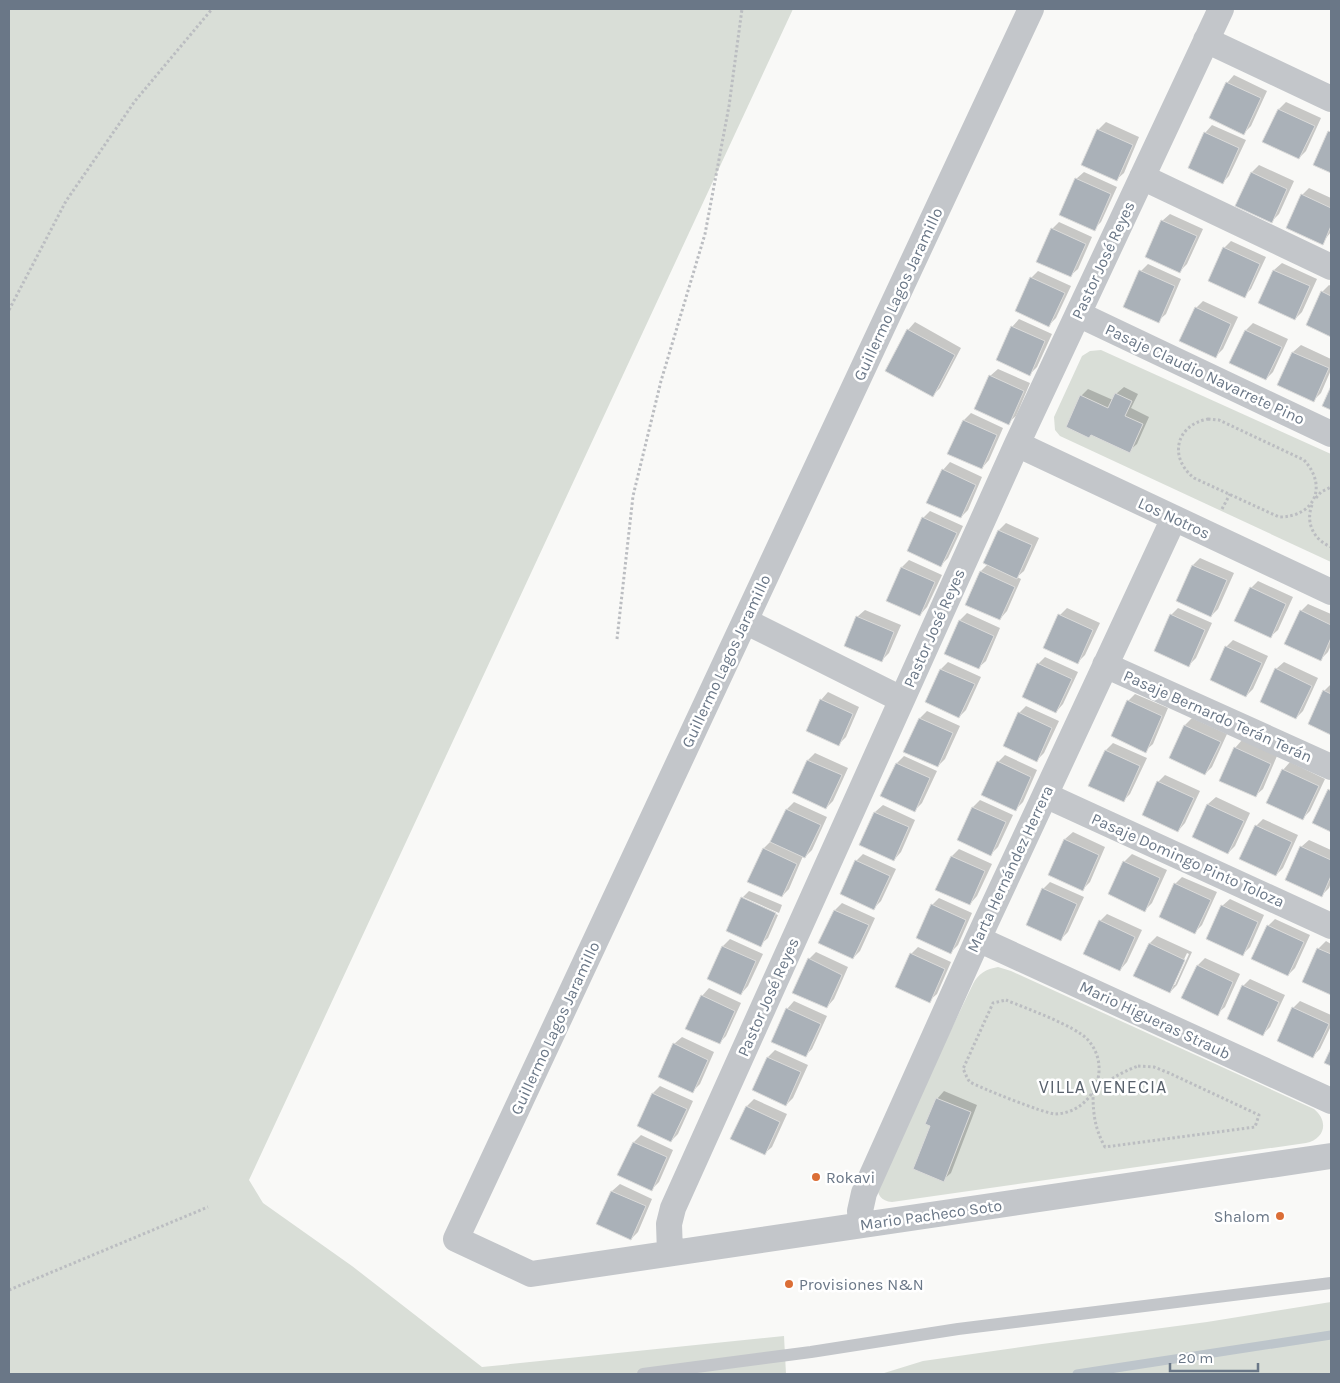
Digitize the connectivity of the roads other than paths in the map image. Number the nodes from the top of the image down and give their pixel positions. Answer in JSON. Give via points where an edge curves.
{"nodes":[{"id":1,"x":1031,"y":9,"type":"edge"},
{"id":2,"x":1221,"y":9,"type":"edge"},
{"id":3,"x":1206,"y":40,"type":"junction"},
{"id":4,"x":1331,"y":100,"type":"edge"},
{"id":5,"x":1142,"y":177,"type":"junction"},
{"id":6,"x":1331,"y":266,"type":"edge"},
{"id":7,"x":1078,"y":314,"type":"junction"},
{"id":8,"x":1331,"y":434,"type":"edge"},
{"id":9,"x":1017,"y":444,"type":"junction"},
{"id":10,"x":1174,"y":518,"type":"junction"},
{"id":11,"x":1331,"y":592,"type":"edge"},
{"id":12,"x":745,"y":621,"type":"junction"},
{"id":13,"x":1105,"y":665,"type":"junction"},
{"id":14,"x":901,"y":699,"type":"junction"},
{"id":15,"x":1331,"y":767,"type":"edge"},
{"id":16,"x":1045,"y":795,"type":"junction"},
{"id":17,"x":1331,"y":926,"type":"edge"},
{"id":18,"x":978,"y":939,"type":"junction"},
{"id":19,"x":1331,"y":1101,"type":"edge"},
{"id":20,"x":1331,"y":1156,"type":"edge"},
{"id":21,"x":861,"y":1225,"type":"junction"},
{"id":22,"x":670,"y":1253,"type":"junction"},
{"id":23,"x":531,"y":1274,"type":"joint"},
{"id":24,"x":1331,"y":1283,"type":"edge"},
{"id":25,"x":643,"y":1374,"type":"edge"}],
"edges":[{"from":1,"to":12,"type":"street","name":"Guillermo Lagos Jaramillo"},
{"from":2,"to":3,"type":"street","name":"Pastor José Reyes"},
{"from":3,"to":4,"type":"street"},
{"from":3,"to":5,"type":"street","name":"Pastor José Reyes"},
{"from":5,"to":6,"type":"street"},
{"from":5,"to":7,"type":"street","name":"Pastor José Reyes"},
{"from":7,"to":8,"type":"street","name":"Pasaje Claudio Navarrete Pino"},
{"from":7,"to":9,"type":"street","name":"Pastor José Reyes"},
{"from":9,"to":10,"type":"street","name":"Los Notros"},
{"from":9,"to":14,"type":"street","name":"Pastor José Reyes"},
{"from":10,"to":11,"type":"street","name":"Los Notros"},
{"from":10,"to":13,"type":"street","name":"Marta Hernández Herrera"},
{"from":12,"to":14,"type":"street"},
{"from":12,"to":23,"type":"street","name":"Guillermo Lagos Jaramillo","via":[[456,1238]]},
{"from":13,"to":15,"type":"street","name":"Pasaje Bernardo Terán Terán"},
{"from":13,"to":16,"type":"street","name":"Marta Hernández Herrera"},
{"from":14,"to":22,"type":"street","name":"Pastor José Reyes","via":[[673,1208],[669,1224]]},
{"from":16,"to":17,"type":"street","name":"Pasaje Domingo Pinto Toloza"},
{"from":16,"to":18,"type":"street","name":"Marta Hernández Herrera"},
{"from":18,"to":19,"type":"street","name":"Mario Higueras Straub"},
{"from":18,"to":21,"type":"street","name":"Marta Hernández Herrera","via":[[864,1193]]},
{"from":20,"to":21,"type":"street","name":"Mario Pacheco Soto"},
{"from":21,"to":22,"type":"street","name":"Mario Pacheco Soto"},
{"from":22,"to":23,"type":"street","name":"Mario Pacheco Soto"},
{"from":24,"to":25,"type":"lane"}]}
